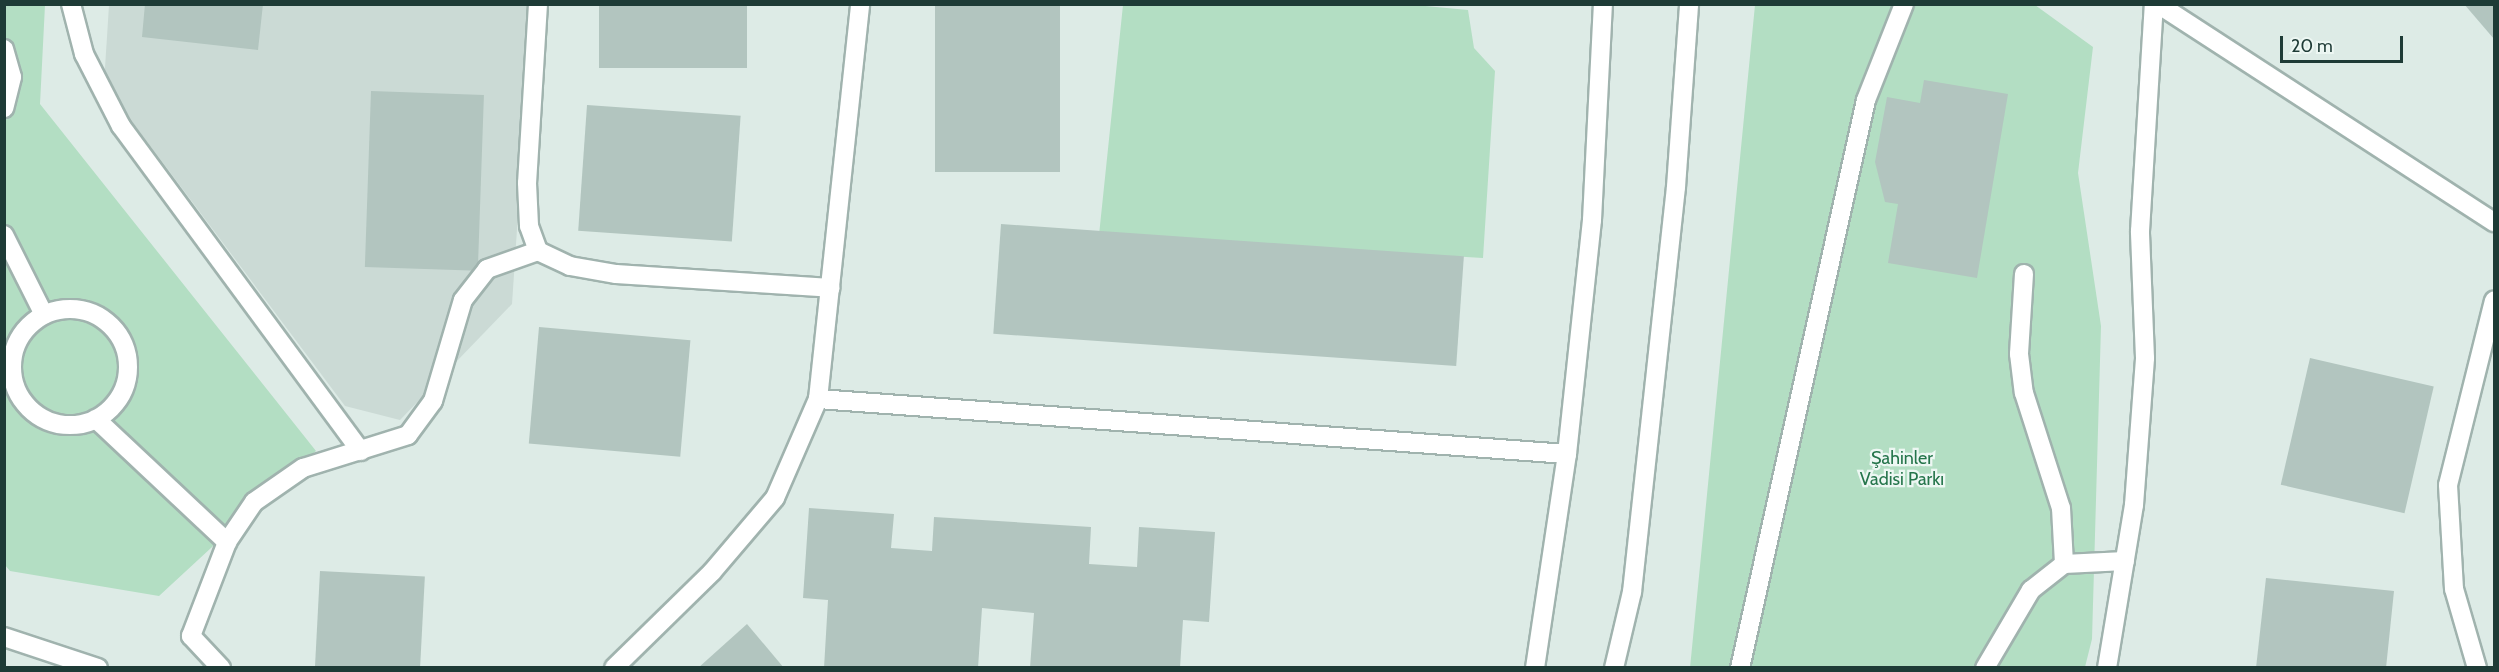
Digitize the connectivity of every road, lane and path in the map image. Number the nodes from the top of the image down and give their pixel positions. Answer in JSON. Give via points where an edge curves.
{"nodes":[{"id":1,"x":71,"y":4,"type":"edge"},
{"id":2,"x":538,"y":4,"type":"edge"},
{"id":3,"x":860,"y":4,"type":"edge"},
{"id":4,"x":1603,"y":4,"type":"edge"},
{"id":5,"x":1689,"y":4,"type":"edge"},
{"id":6,"x":1904,"y":4,"type":"edge"},
{"id":7,"x":2156,"y":4,"type":"edge"},
{"id":8,"x":4,"y":49,"type":"edge"},
{"id":9,"x":4,"y":108,"type":"edge"},
{"id":10,"x":2494,"y":222,"type":"edge"},
{"id":11,"x":4,"y":235,"type":"edge"},
{"id":12,"x":538,"y":251,"type":"junction"},
{"id":13,"x":2024,"y":274,"type":"dead end"},
{"id":14,"x":831,"y":288,"type":"junction"},
{"id":15,"x":2494,"y":301,"type":"edge"},
{"id":16,"x":44,"y":315,"type":"junction"},
{"id":17,"x":818,"y":399,"type":"junction"},
{"id":18,"x":96,"y":419,"type":"junction"},
{"id":19,"x":361,"y":451,"type":"junction"},
{"id":20,"x":1567,"y":454,"type":"junction"},
{"id":21,"x":227,"y":542,"type":"junction"},
{"id":22,"x":2125,"y":561,"type":"junction"},
{"id":23,"x":2064,"y":564,"type":"junction"},
{"id":24,"x":4,"y":637,"type":"edge"},
{"id":25,"x":98,"y":668,"type":"edge"},
{"id":26,"x":221,"y":668,"type":"edge"},
{"id":27,"x":614,"y":668,"type":"edge"},
{"id":28,"x":1535,"y":668,"type":"edge"},
{"id":29,"x":1614,"y":668,"type":"edge"},
{"id":30,"x":1740,"y":668,"type":"edge"},
{"id":31,"x":1985,"y":668,"type":"edge"},
{"id":32,"x":2107,"y":668,"type":"edge"},
{"id":33,"x":2477,"y":668,"type":"edge"}],
"edges":[{"from":1,"to":19,"type":"street","via":[[84,54],[121,126]]},
{"from":2,"to":12,"type":"street","via":[[527,183],[529,226]]},
{"from":3,"to":14,"type":"street"},
{"from":4,"to":20,"type":"street","via":[[1592,220]]},
{"from":5,"to":29,"type":"street","via":[[1676,187],[1634,580]]},
{"from":6,"to":30,"type":"street","via":[[1866,100]]},
{"from":7,"to":10,"type":"street"},
{"from":7,"to":22,"type":"street","via":[[2140,231],[2145,358]]},
{"from":8,"to":9,"type":"street","via":[[12,77]]},
{"from":11,"to":16,"type":"street"},
{"from":12,"to":14,"type":"street","via":[[570,266],[616,274]]},
{"from":12,"to":19,"type":"street","via":[[487,269],[463,300],[433,400],[408,435]]},
{"from":13,"to":23,"type":"street","via":[[2019,354],[2031,420],[2061,508]]},
{"from":14,"to":17,"type":"street"},
{"from":15,"to":33,"type":"street","via":[[2448,485],[2454,589]]},
{"from":16,"to":18,"type":"street","via":[[17,343],[14,383],[38,415],[56,423]]},
{"from":16,"to":18,"type":"street","via":[[80,309],[112,326],[123,341],[128,377],[111,409]]},
{"from":17,"to":20,"type":"street"},
{"from":17,"to":27,"type":"street","via":[[775,498],[712,572]]},
{"from":18,"to":21,"type":"street"},
{"from":19,"to":21,"type":"street","via":[[303,468],[254,502]]},
{"from":20,"to":28,"type":"street"},
{"from":21,"to":26,"type":"street","via":[[190,636]]},
{"from":22,"to":23,"type":"street"},
{"from":22,"to":32,"type":"street"},
{"from":23,"to":31,"type":"street","via":[[2031,590]]},
{"from":24,"to":25,"type":"street"}]}
